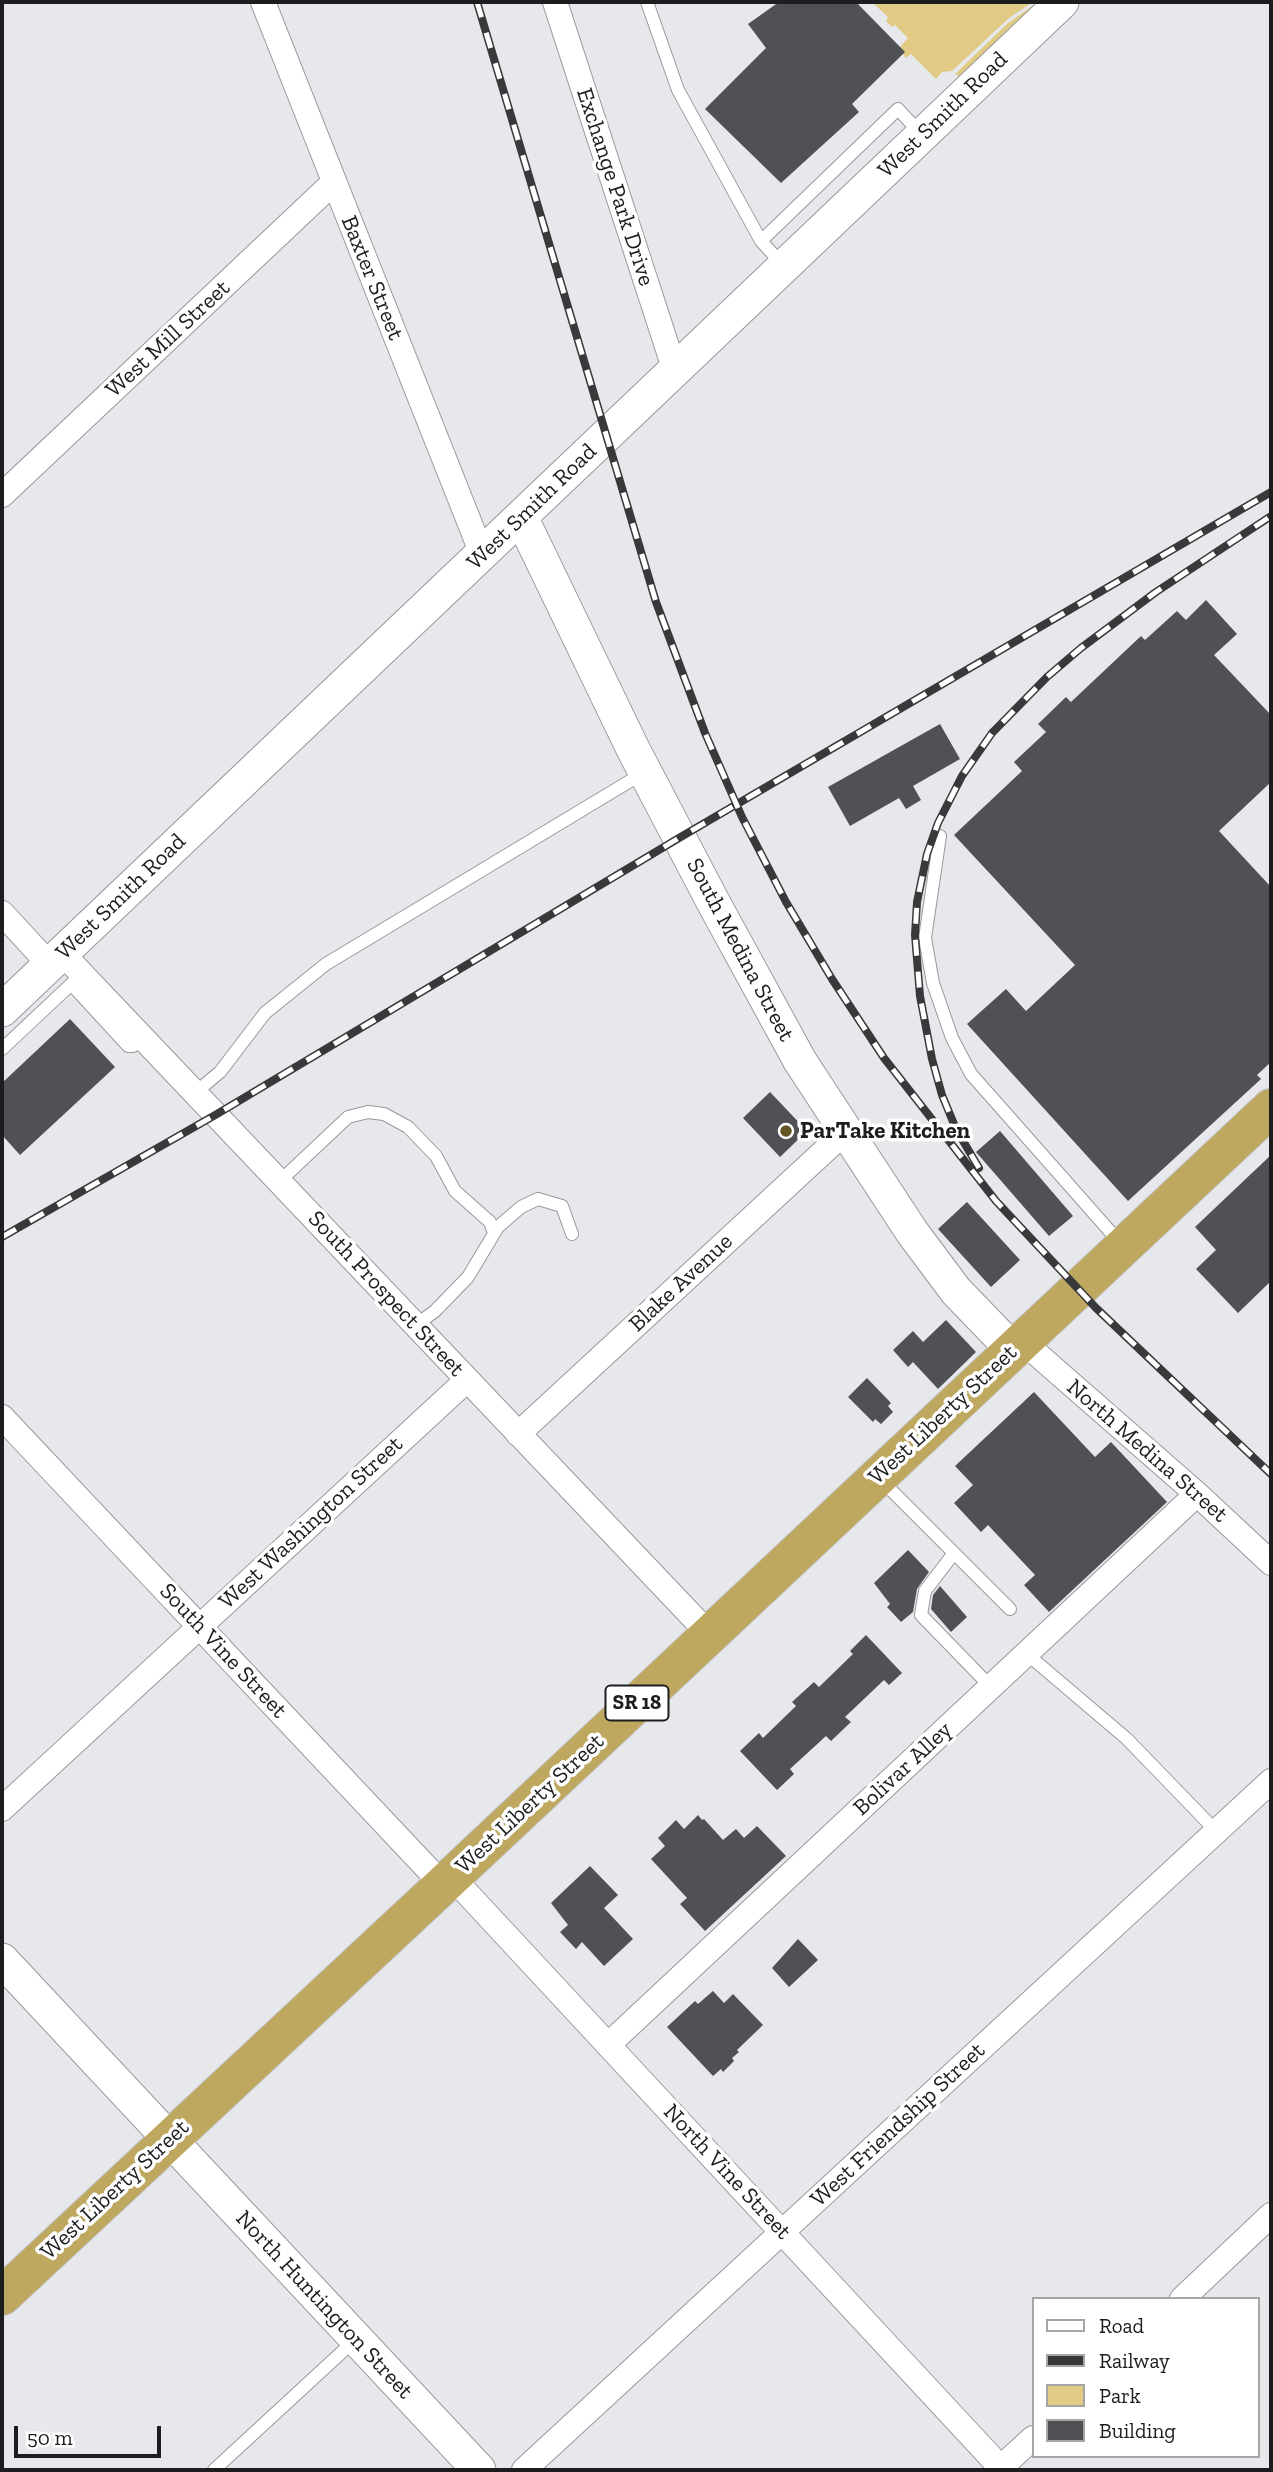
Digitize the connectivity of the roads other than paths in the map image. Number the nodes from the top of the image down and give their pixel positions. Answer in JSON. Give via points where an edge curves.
{"nodes":[{"id":1,"x":263,"y":2,"type":"edge"},
{"id":2,"x":555,"y":2,"type":"edge"},
{"id":3,"x":647,"y":2,"type":"edge"},
{"id":4,"x":1062,"y":2,"type":"edge"},
{"id":5,"x":922,"y":135,"type":"junction"},
{"id":6,"x":334,"y":182,"type":"junction"},
{"id":7,"x":761,"y":241,"type":"junction"},
{"id":8,"x":785,"y":266,"type":"junction"},
{"id":9,"x":675,"y":371,"type":"junction"},
{"id":10,"x":2,"y":495,"type":"edge"},
{"id":11,"x":521,"y":517,"type":"junction"},
{"id":12,"x":482,"y":554,"type":"junction"},
{"id":13,"x":645,"y":772,"type":"junction"},
{"id":14,"x":940,"y":836,"type":"dead end"},
{"id":15,"x":2,"y":914,"type":"edge"},
{"id":16,"x":66,"y":969,"type":"junction"},
{"id":17,"x":2,"y":1010,"type":"edge"},
{"id":18,"x":2,"y":1049,"type":"edge"},
{"id":19,"x":196,"y":1092,"type":"junction"},
{"id":20,"x":1271,"y":1108,"type":"edge"},
{"id":21,"x":845,"y":1132,"type":"junction"},
{"id":22,"x":279,"y":1181,"type":"junction"},
{"id":23,"x":494,"y":1233,"type":"junction"},
{"id":24,"x":572,"y":1234,"type":"dead end"},
{"id":25,"x":1124,"y":1247,"type":"junction"},
{"id":26,"x":416,"y":1325,"type":"junction"},
{"id":27,"x":1017,"y":1345,"type":"junction"},
{"id":28,"x":467,"y":1380,"type":"junction"},
{"id":29,"x":2,"y":1417,"type":"edge"},
{"id":30,"x":518,"y":1434,"type":"junction"},
{"id":31,"x":877,"y":1476,"type":"junction"},
{"id":32,"x":1197,"y":1494,"type":"junction"},
{"id":33,"x":954,"y":1552,"type":"junction"},
{"id":34,"x":1271,"y":1563,"type":"edge"},
{"id":35,"x":1010,"y":1609,"type":"dead end"},
{"id":36,"x":199,"y":1626,"type":"junction"},
{"id":37,"x":710,"y":1635,"type":"junction"},
{"id":38,"x":1027,"y":1654,"type":"junction"},
{"id":39,"x":991,"y":1687,"type":"junction"},
{"id":40,"x":1271,"y":1781,"type":"edge"},
{"id":41,"x":2,"y":1809,"type":"edge"},
{"id":42,"x":1216,"y":1831,"type":"junction"},
{"id":43,"x":448,"y":1881,"type":"junction"},
{"id":44,"x":2,"y":1960,"type":"edge"},
{"id":45,"x":608,"y":2045,"type":"junction"},
{"id":46,"x":171,"y":2138,"type":"junction"},
{"id":47,"x":1271,"y":2215,"type":"edge"},
{"id":48,"x":782,"y":2232,"type":"junction"},
{"id":49,"x":2,"y":2296,"type":"edge"},
{"id":50,"x":1184,"y":2297,"type":"edge"},
{"id":51,"x":355,"y":2339,"type":"junction"},
{"id":52,"x":1032,"y":2439,"type":"edge"},
{"id":53,"x":1000,"y":2469,"type":"edge"},
{"id":54,"x":214,"y":2470,"type":"edge"},
{"id":55,"x":479,"y":2470,"type":"edge"},
{"id":56,"x":524,"y":2470,"type":"edge"}],
"edges":[{"from":1,"to":6,"type":"street","name":"Baxter Street"},
{"from":2,"to":9,"type":"street","name":"Exchange Park Drive"},
{"from":3,"to":7,"type":"lane","via":[[678,90]]},
{"from":4,"to":5,"type":"street","name":"West Smith Road"},
{"from":5,"to":7,"type":"lane","via":[[898,110]]},
{"from":5,"to":8,"type":"street","name":"West Smith Road"},
{"from":6,"to":10,"type":"street","name":"West Mill Street"},
{"from":6,"to":12,"type":"street","name":"Baxter Street"},
{"from":7,"to":8,"type":"lane"},
{"from":8,"to":9,"type":"street","name":"West Smith Road"},
{"from":9,"to":11,"type":"street","name":"West Smith Road"},
{"from":11,"to":12,"type":"street","name":"West Smith Road"},
{"from":11,"to":13,"type":"street","name":"South Medina Street"},
{"from":12,"to":16,"type":"street","name":"West Smith Road"},
{"from":13,"to":19,"type":"lane","via":[[326,964],[265,1013],[220,1072]]},
{"from":13,"to":21,"type":"street","name":"South Medina Street","via":[[800,1061]]},
{"from":14,"to":25,"type":"lane","via":[[925,938],[933,984],[951,1038],[971,1074]]},
{"from":15,"to":16,"type":"street","name":"South Prospect Street"},
{"from":16,"to":17,"type":"street","name":"West Smith Road"},
{"from":16,"to":18,"type":"lane"},
{"from":16,"to":19,"type":"street","name":"South Prospect Street"},
{"from":19,"to":22,"type":"street","name":"South Prospect Street"},
{"from":20,"to":25,"type":"highway","name":"West Liberty Street","number":"SR 18"},
{"from":21,"to":27,"type":"street","name":"South Medina Street","via":[[956,1291]]},
{"from":21,"to":30,"type":"street","name":"Blake Avenue"},
{"from":22,"to":23,"type":"lane","via":[[348,1117],[384,1114],[408,1127],[436,1156],[456,1191],[491,1222]]},
{"from":22,"to":26,"type":"street","name":"South Prospect Street"},
{"from":23,"to":24,"type":"lane","via":[[521,1207],[538,1199],[562,1206]]},
{"from":23,"to":26,"type":"lane","via":[[468,1277]]},
{"from":25,"to":27,"type":"highway","name":"West Liberty Street","number":"SR 18"},
{"from":26,"to":28,"type":"street","name":"South Prospect Street"},
{"from":27,"to":31,"type":"highway","name":"West Liberty Street","number":"SR 18"},
{"from":27,"to":32,"type":"street","name":"North Medina Street"},
{"from":28,"to":30,"type":"street","name":"South Prospect Street"},
{"from":28,"to":36,"type":"street","name":"West Washington Street"},
{"from":29,"to":36,"type":"street","name":"South Vine Street"},
{"from":30,"to":37,"type":"street","name":"South Prospect Street"},
{"from":31,"to":33,"type":"lane"},
{"from":31,"to":37,"type":"highway","name":"West Liberty Street","number":"SR 18"},
{"from":32,"to":34,"type":"street","name":"North Medina Street"},
{"from":32,"to":38,"type":"street","name":"Bolivar Alley"},
{"from":33,"to":35,"type":"lane"},
{"from":33,"to":39,"type":"lane","via":[[925,1591],[921,1615]]},
{"from":36,"to":41,"type":"street","name":"West Washington Street"},
{"from":36,"to":43,"type":"street","name":"South Vine Street"},
{"from":37,"to":43,"type":"highway","name":"West Liberty Street","number":"SR 18"},
{"from":38,"to":39,"type":"street","name":"Bolivar Alley"},
{"from":38,"to":42,"type":"lane","via":[[1127,1739]]},
{"from":39,"to":45,"type":"street","name":"Bolivar Alley"},
{"from":40,"to":42,"type":"street","name":"West Friendship Street"},
{"from":42,"to":48,"type":"street","name":"West Friendship Street"},
{"from":43,"to":45,"type":"street","name":"North Vine Street"},
{"from":43,"to":46,"type":"highway","name":"West Liberty Street","number":"SR 18"},
{"from":44,"to":46,"type":"street","name":"North Huntington Street"},
{"from":45,"to":48,"type":"street","name":"North Vine Street"},
{"from":46,"to":49,"type":"highway","name":"West Liberty Street","number":"SR 18"},
{"from":46,"to":51,"type":"street","name":"North Huntington Street"},
{"from":47,"to":50,"type":"street"},
{"from":48,"to":53,"type":"street","name":"North Vine Street"},
{"from":48,"to":56,"type":"street","name":"West Friendship Street"},
{"from":51,"to":54,"type":"lane"},
{"from":51,"to":55,"type":"street","name":"North Huntington Street"},
{"from":52,"to":53,"type":"street"}]}
